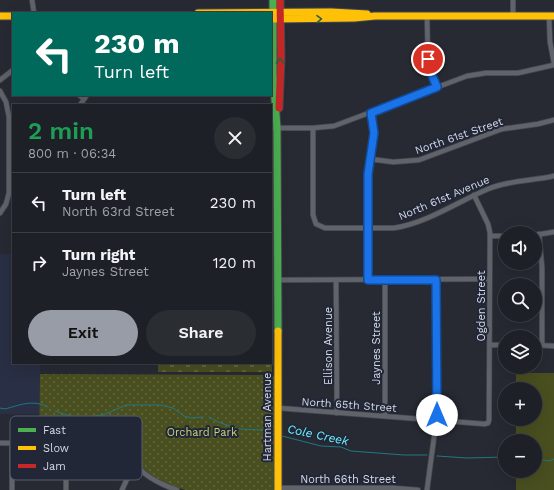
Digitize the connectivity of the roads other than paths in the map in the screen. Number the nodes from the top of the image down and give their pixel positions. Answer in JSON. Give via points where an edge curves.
{"nodes":[{"id":1,"x":273,"y":0,"type":"edge"},
{"id":2,"x":280,"y":0,"type":"edge"},
{"id":3,"x":513,"y":0,"type":"edge"},
{"id":4,"x":34,"y":1,"type":"edge"},
{"id":5,"x":34,"y":12,"type":"edge"},
{"id":6,"x":272,"y":12,"type":"edge"},
{"id":7,"x":277,"y":12,"type":"junction"},
{"id":8,"x":0,"y":16,"type":"edge"},
{"id":9,"x":12,"y":16,"type":"edge"},
{"id":10,"x":375,"y":16,"type":"junction"},
{"id":11,"x":426,"y":16,"type":"junction"},
{"id":12,"x":513,"y":16,"type":"junction"},
{"id":13,"x":552,"y":16,"type":"edge"},
{"id":14,"x":275,"y":20,"type":"edge"},
{"id":15,"x":554,"y":64,"type":"edge"},
{"id":16,"x":12,"y":71,"type":"edge"},
{"id":17,"x":0,"y":80,"type":"edge"},
{"id":18,"x":437,"y":87,"type":"junction"},
{"id":19,"x":0,"y":91,"type":"edge"},
{"id":20,"x":371,"y":113,"type":"junction"},
{"id":21,"x":554,"y":120,"type":"edge"},
{"id":22,"x":11,"y":121,"type":"edge"},
{"id":23,"x":274,"y":128,"type":"edge"},
{"id":24,"x":313,"y":128,"type":"junction"},
{"id":25,"x":370,"y":159,"type":"junction"},
{"id":26,"x":554,"y":176,"type":"edge"},
{"id":27,"x":474,"y":195,"type":"junction"},
{"id":28,"x":0,"y":213,"type":"edge"},
{"id":29,"x":274,"y":226,"type":"edge"},
{"id":30,"x":368,"y":228,"type":"junction"},
{"id":31,"x":554,"y":232,"type":"edge"},
{"id":32,"x":542,"y":234,"type":"edge"},
{"id":33,"x":490,"y":236,"type":"junction"},
{"id":34,"x":498,"y":236,"type":"edge"},
{"id":35,"x":542,"y":270,"type":"edge"},
{"id":36,"x":490,"y":279,"type":"junction"},
{"id":37,"x":278,"y":280,"type":"junction"},
{"id":38,"x":336,"y":280,"type":"junction"},
{"id":39,"x":368,"y":280,"type":"junction"},
{"id":40,"x":385,"y":280,"type":"junction"},
{"id":41,"x":436,"y":280,"type":"junction"},
{"id":42,"x":542,"y":330,"type":"edge"},
{"id":43,"x":490,"y":345,"type":"junction"},
{"id":44,"x":498,"y":345,"type":"edge"},
{"id":45,"x":542,"y":346,"type":"edge"},
{"id":46,"x":554,"y":346,"type":"edge"},
{"id":47,"x":278,"y":408,"type":"junction"},
{"id":48,"x":337,"y":412,"type":"junction"},
{"id":49,"x":385,"y":416,"type":"junction"},
{"id":50,"x":436,"y":420,"type":"junction"},
{"id":51,"x":490,"y":420,"type":"joint"},
{"id":52,"x":142,"y":470,"type":"edge"},
{"id":53,"x":127,"y":480,"type":"edge"},
{"id":54,"x":122,"y":490,"type":"edge"},
{"id":55,"x":174,"y":490,"type":"edge"},
{"id":56,"x":278,"y":490,"type":"edge"},
{"id":57,"x":418,"y":490,"type":"edge"},
{"id":58,"x":427,"y":490,"type":"edge"}],
"edges":[{"from":1,"to":7,"type":"main road","name":"Hartman Avenue"},
{"from":2,"to":7,"type":"main road","name":"Hartman Avenue"},
{"from":3,"to":12,"type":"street"},
{"from":4,"to":5,"type":"street"},
{"from":6,"to":7,"type":"main road"},
{"from":7,"to":10,"type":"main road","via":[[363,13]]},
{"from":7,"to":14,"type":"main road","name":"Hartman Avenue"},
{"from":8,"to":9,"type":"main road"},
{"from":10,"to":11,"type":"main road"},
{"from":14,"to":10,"type":"main road","one_way":true},
{"from":11,"to":12,"type":"main road"},
{"from":11,"to":18,"type":"street","via":[[428,59]]},
{"from":12,"to":13,"type":"main road"},
{"from":13,"to":15,"type":"street","via":[[550,42]]},
{"from":14,"to":23,"type":"main road","name":"Hartman Avenue","via":[[272,73]]},
{"from":15,"to":18,"type":"street","via":[[518,73],[474,74]]},
{"from":16,"to":17,"type":"street"},
{"from":18,"to":20,"type":"street"},
{"from":19,"to":22,"type":"street"},
{"from":20,"to":24,"type":"street","via":[[340,125]]},
{"from":20,"to":25,"type":"street","via":[[374,133]]},
{"from":21,"to":25,"type":"street","name":"North 61st Street","via":[[502,129],[419,160],[393,162]]},
{"from":22,"to":28,"type":"street","via":[[9,193]]},
{"from":23,"to":24,"type":"street"},
{"from":23,"to":29,"type":"main road","name":"Hartman Avenue"},
{"from":24,"to":30,"type":"street","name":"North 61st Avenue","via":[[314,222],[325,228]]},
{"from":25,"to":30,"type":"street"},
{"from":26,"to":27,"type":"street","name":"North 61st Avenue","via":[[502,184]]},
{"from":27,"to":30,"type":"street","name":"North 61st Avenue","via":[[409,225]]},
{"from":27,"to":33,"type":"street","name":"Ogden Street","via":[[488,224]]},
{"from":29,"to":37,"type":"main road","name":"Hartman Avenue"},
{"from":30,"to":39,"type":"street"},
{"from":31,"to":32,"type":"street"},
{"from":33,"to":34,"type":"street"},
{"from":33,"to":36,"type":"street","name":"Ogden Street"},
{"from":35,"to":42,"type":"street"},
{"from":36,"to":41,"type":"street"},
{"from":36,"to":43,"type":"street","name":"Ogden Street"},
{"from":37,"to":38,"type":"street"},
{"from":37,"to":47,"type":"main road","name":"Hartman Avenue"},
{"from":38,"to":39,"type":"street"},
{"from":38,"to":48,"type":"street","name":"Ellison Avenue"},
{"from":39,"to":40,"type":"street"},
{"from":40,"to":41,"type":"street"},
{"from":40,"to":49,"type":"street","name":"Jaynes Street"},
{"from":41,"to":50,"type":"street"},
{"from":43,"to":44,"type":"street"},
{"from":43,"to":51,"type":"street","name":"Ogden Street"},
{"from":45,"to":46,"type":"street"},
{"from":47,"to":48,"type":"street","name":"North 65th Street"},
{"from":47,"to":56,"type":"main road","name":"Hartman Avenue"},
{"from":48,"to":49,"type":"street","name":"North 65th Street"},
{"from":49,"to":50,"type":"street","name":"North 65th Street"},
{"from":50,"to":51,"type":"street","name":"North 65th Street","via":[[485,424]]},
{"from":50,"to":58,"type":"street"},
{"from":52,"to":55,"type":"street"},
{"from":53,"to":54,"type":"street"},
{"from":56,"to":57,"type":"street","name":"North 66th Street"}]}
